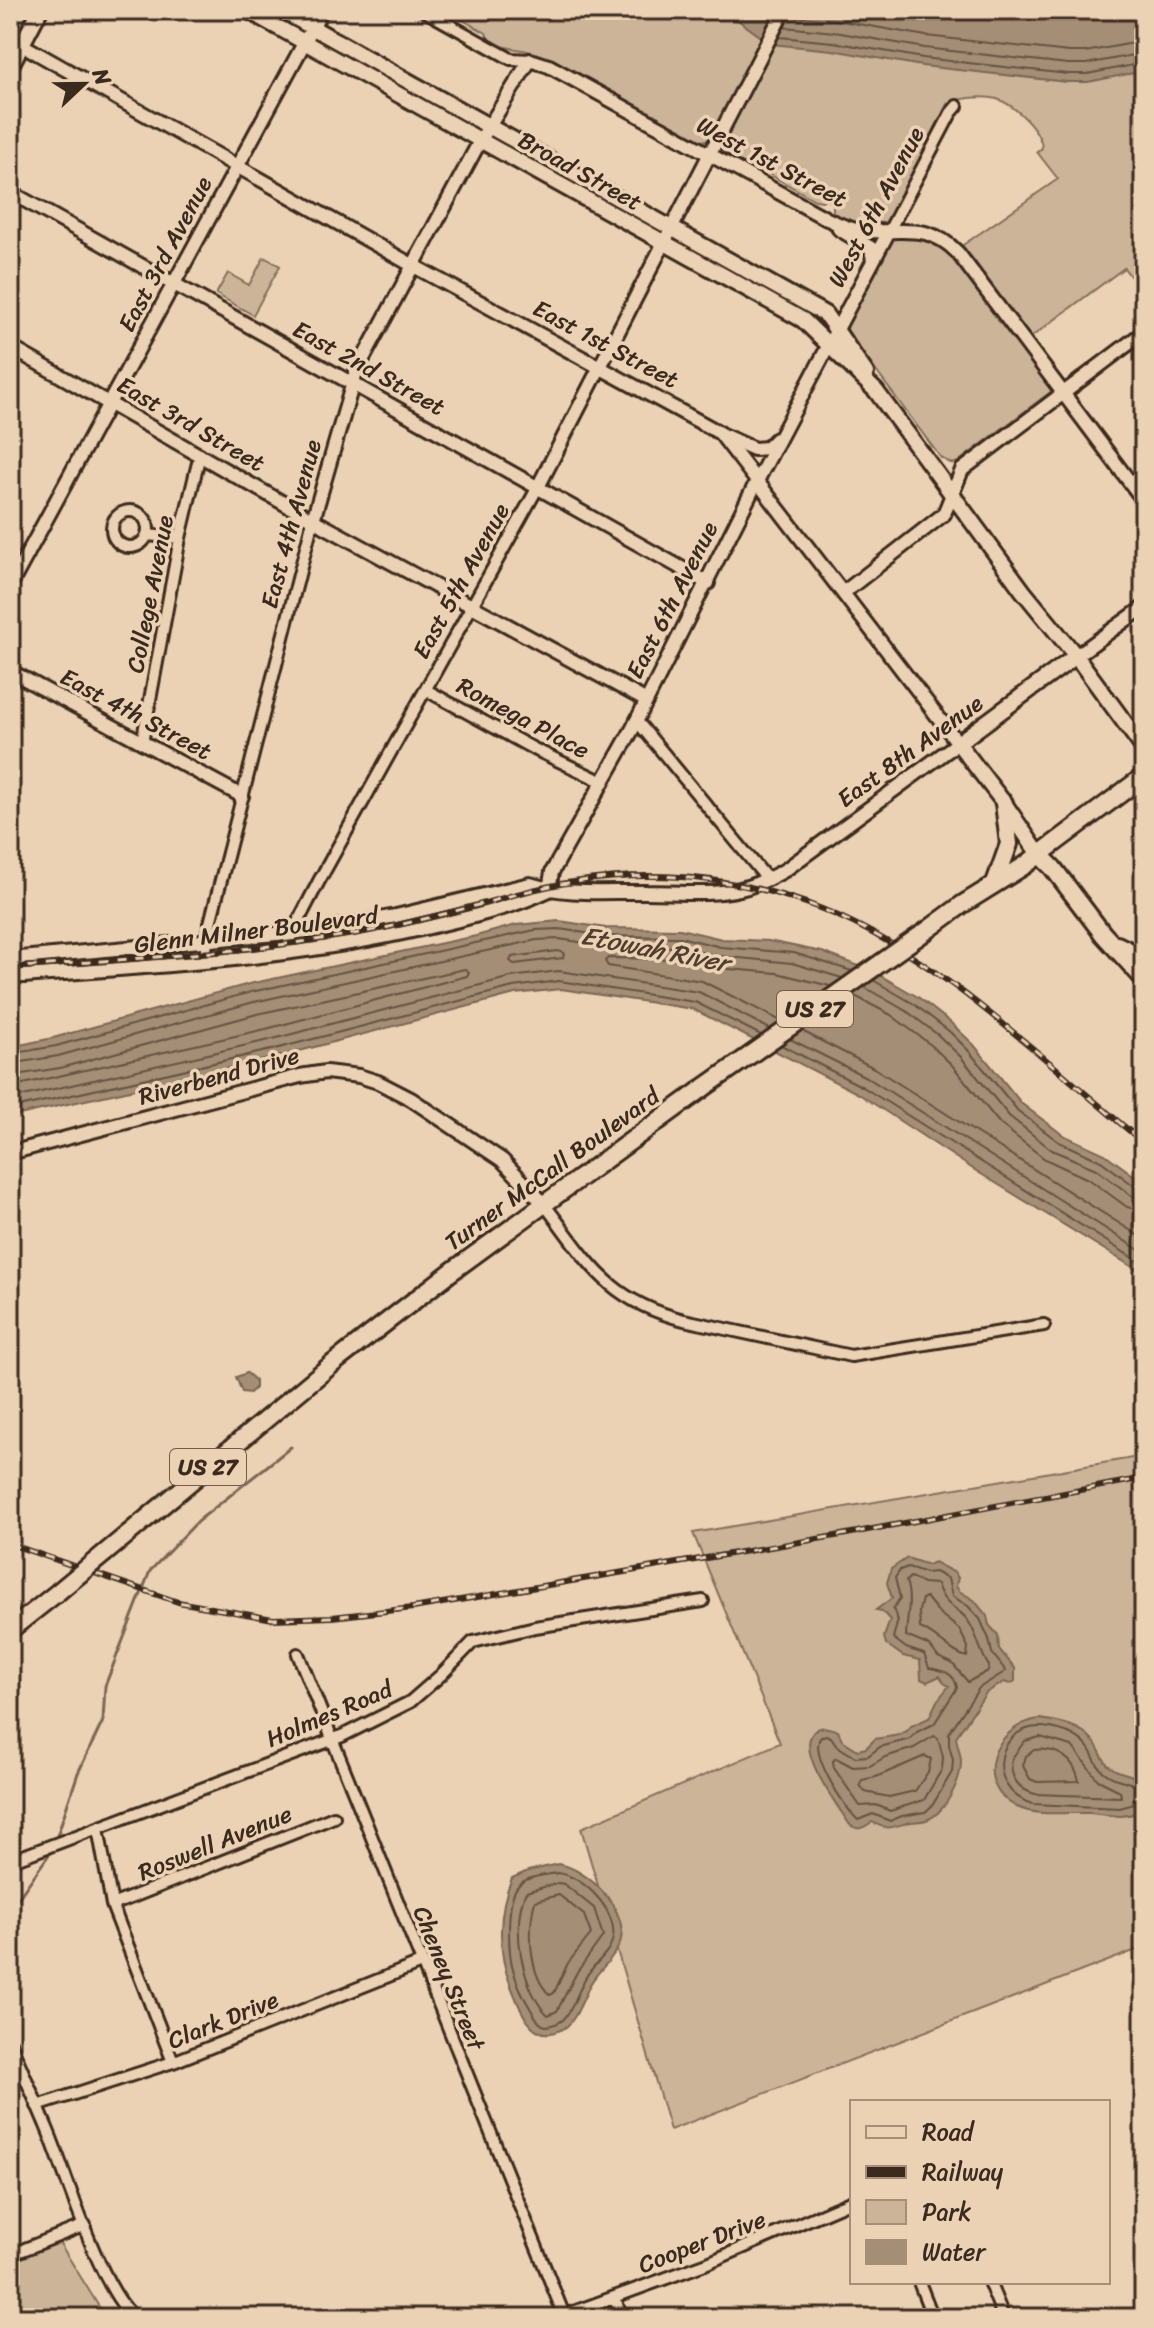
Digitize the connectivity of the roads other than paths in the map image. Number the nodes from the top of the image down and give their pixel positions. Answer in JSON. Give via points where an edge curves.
{"nodes":[{"id":1,"x":40,"y":10,"type":"edge"},
{"id":2,"x":247,"y":10,"type":"edge"},
{"id":3,"x":281,"y":10,"type":"edge"},
{"id":4,"x":322,"y":10,"type":"edge"},
{"id":5,"x":423,"y":10,"type":"edge"},
{"id":6,"x":784,"y":10,"type":"edge"},
{"id":7,"x":312,"y":28,"type":"junction"},
{"id":8,"x":16,"y":41,"type":"edge"},
{"id":9,"x":305,"y":42,"type":"junction"},
{"id":10,"x":530,"y":60,"type":"junction"},
{"id":11,"x":10,"y":67,"type":"edge"},
{"id":12,"x":957,"y":106,"type":"dead end"},
{"id":13,"x":491,"y":126,"type":"junction"},
{"id":14,"x":480,"y":141,"type":"junction"},
{"id":15,"x":709,"y":154,"type":"junction"},
{"id":16,"x":238,"y":165,"type":"junction"},
{"id":17,"x":10,"y":192,"type":"edge"},
{"id":18,"x":827,"y":219,"type":"junction"},
{"id":19,"x":671,"y":228,"type":"junction"},
{"id":20,"x":889,"y":231,"type":"junction"},
{"id":21,"x":664,"y":242,"type":"junction"},
{"id":22,"x":873,"y":261,"type":"junction"},
{"id":23,"x":412,"y":265,"type":"junction"},
{"id":24,"x":174,"y":284,"type":"junction"},
{"id":25,"x":837,"y":330,"type":"junction"},
{"id":26,"x":1144,"y":332,"type":"edge"},
{"id":27,"x":829,"y":344,"type":"junction"},
{"id":28,"x":10,"y":347,"type":"edge"},
{"id":29,"x":599,"y":366,"type":"junction"},
{"id":30,"x":352,"y":384,"type":"junction"},
{"id":31,"x":876,"y":391,"type":"junction"},
{"id":32,"x":1064,"y":394,"type":"junction"},
{"id":33,"x":109,"y":403,"type":"junction"},
{"id":34,"x":793,"y":418,"type":"junction"},
{"id":35,"x":720,"y":433,"type":"junction"},
{"id":36,"x":200,"y":454,"type":"junction"},
{"id":37,"x":757,"y":481,"type":"junction"},
{"id":38,"x":538,"y":487,"type":"junction"},
{"id":39,"x":953,"y":495,"type":"junction"},
{"id":40,"x":1144,"y":501,"type":"edge"},
{"id":41,"x":313,"y":520,"type":"junction"},
{"id":42,"x":147,"y":535,"type":"dead end"},
{"id":43,"x":180,"y":538,"type":"junction"},
{"id":44,"x":708,"y":583,"type":"junction"},
{"id":45,"x":10,"y":586,"type":"edge"},
{"id":46,"x":843,"y":593,"type":"junction"},
{"id":47,"x":473,"y":604,"type":"junction"},
{"id":48,"x":1144,"y":607,"type":"edge"},
{"id":49,"x":1076,"y":656,"type":"junction"},
{"id":50,"x":10,"y":671,"type":"edge"},
{"id":51,"x":426,"y":690,"type":"junction"},
{"id":52,"x":645,"y":700,"type":"junction"},
{"id":53,"x":636,"y":720,"type":"junction"},
{"id":54,"x":142,"y":743,"type":"junction"},
{"id":55,"x":958,"y":743,"type":"junction"},
{"id":56,"x":1144,"y":749,"type":"edge"},
{"id":57,"x":1144,"y":776,"type":"edge"},
{"id":58,"x":603,"y":782,"type":"junction"},
{"id":59,"x":242,"y":796,"type":"junction"},
{"id":60,"x":1004,"y":803,"type":"junction"},
{"id":61,"x":1038,"y":853,"type":"junction"},
{"id":62,"x":768,"y":880,"type":"junction"},
{"id":63,"x":995,"y":883,"type":"junction"},
{"id":64,"x":549,"y":890,"type":"junction"},
{"id":65,"x":292,"y":933,"type":"junction"},
{"id":66,"x":207,"y":942,"type":"junction"},
{"id":67,"x":1113,"y":943,"type":"junction"},
{"id":68,"x":285,"y":953,"type":"junction"},
{"id":69,"x":1144,"y":958,"type":"edge"},
{"id":70,"x":10,"y":959,"type":"edge"},
{"id":71,"x":205,"y":961,"type":"junction"},
{"id":72,"x":10,"y":977,"type":"edge"},
{"id":73,"x":1144,"y":979,"type":"edge"},
{"id":74,"x":10,"y":1153,"type":"edge"},
{"id":75,"x":545,"y":1205,"type":"junction"},
{"id":76,"x":1044,"y":1325,"type":"dead end"},
{"id":77,"x":703,"y":1601,"type":"dead end"},
{"id":78,"x":10,"y":1630,"type":"edge"},
{"id":79,"x":298,"y":1654,"type":"dead end"},
{"id":80,"x":331,"y":1738,"type":"junction"},
{"id":81,"x":334,"y":1817,"type":"dead end"},
{"id":82,"x":98,"y":1828,"type":"junction"},
{"id":83,"x":10,"y":1861,"type":"edge"},
{"id":84,"x":112,"y":1905,"type":"junction"},
{"id":85,"x":421,"y":1963,"type":"junction"},
{"id":86,"x":10,"y":2042,"type":"edge"},
{"id":87,"x":173,"y":2062,"type":"junction"},
{"id":88,"x":37,"y":2106,"type":"junction"},
{"id":89,"x":850,"y":2202,"type":"edge"},
{"id":90,"x":85,"y":2225,"type":"junction"},
{"id":91,"x":10,"y":2255,"type":"edge"},
{"id":92,"x":920,"y":2284,"type":"edge"},
{"id":93,"x":990,"y":2284,"type":"edge"},
{"id":94,"x":615,"y":2297,"type":"junction"},
{"id":95,"x":560,"y":2316,"type":"edge"},
{"id":96,"x":136,"y":2318,"type":"edge"},
{"id":97,"x":621,"y":2318,"type":"edge"},
{"id":98,"x":933,"y":2318,"type":"edge"},
{"id":99,"x":1004,"y":2318,"type":"edge"}],
"edges":[{"from":1,"to":8,"type":"main road"},
{"from":2,"to":9,"type":"main road","name":"Broad Street"},
{"from":3,"to":7,"type":"main road","name":"Broad Street"},
{"from":4,"to":7,"type":"street","name":"East 3rd Avenue"},
{"from":5,"to":10,"type":"street","name":"West 1st Street","via":[[511,59]]},
{"from":6,"to":15,"type":"street","name":"East 5th Avenue"},
{"from":7,"to":9,"type":"street","name":"East 3rd Avenue"},
{"from":7,"to":13,"type":"main road","name":"Broad Street"},
{"from":8,"to":11,"type":"main road"},
{"from":8,"to":16,"type":"street","name":"East 1st Street"},
{"from":9,"to":14,"type":"main road","name":"Broad Street"},
{"from":9,"to":16,"type":"street","name":"East 3rd Avenue"},
{"from":10,"to":13,"type":"street","name":"East 4th Avenue"},
{"from":10,"to":15,"type":"street","name":"West 1st Street"},
{"from":12,"to":20,"type":"street","name":"West 6th Avenue"},
{"from":13,"to":14,"type":"street","name":"East 4th Avenue"},
{"from":13,"to":19,"type":"main road","name":"Broad Street"},
{"from":14,"to":21,"type":"main road","name":"Broad Street"},
{"from":14,"to":23,"type":"street","name":"East 4th Avenue"},
{"from":15,"to":18,"type":"street","name":"West 1st Street"},
{"from":15,"to":19,"type":"street","name":"East 5th Avenue"},
{"from":16,"to":23,"type":"street","name":"East 1st Street"},
{"from":16,"to":24,"type":"street","name":"East 3rd Avenue"},
{"from":17,"to":24,"type":"street","name":"East 2nd Street"},
{"from":18,"to":20,"type":"street","name":"West 1st Street","via":[[855,229]]},
{"from":18,"to":22,"type":"street","via":[[871,248]]},
{"from":19,"to":21,"type":"street","name":"East 5th Avenue"},
{"from":19,"to":25,"type":"main road","name":"Broad Street","via":[[825,314]]},
{"from":20,"to":22,"type":"street","name":"West 6th Avenue"},
{"from":20,"to":32,"type":"street","name":"West 1st Street","via":[[933,234],[950,244]]},
{"from":21,"to":27,"type":"main road","name":"Broad Street","via":[[803,320]]},
{"from":21,"to":29,"type":"street","name":"East 5th Avenue"},
{"from":22,"to":25,"type":"street","name":"West 6th Avenue"},
{"from":23,"to":29,"type":"street","name":"East 1st Street"},
{"from":23,"to":30,"type":"street","name":"East 4th Avenue"},
{"from":24,"to":30,"type":"street","name":"East 2nd Street"},
{"from":24,"to":33,"type":"street","name":"East 3rd Avenue"},
{"from":25,"to":27,"type":"street","name":"East 6th Avenue"},
{"from":25,"to":31,"type":"main road","name":"Broad Street"},
{"from":26,"to":32,"type":"street"},
{"from":27,"to":31,"type":"main road","name":"Broad Street"},
{"from":27,"to":34,"type":"street","name":"East 6th Avenue"},
{"from":28,"to":33,"type":"street","name":"East 3rd Street"},
{"from":29,"to":35,"type":"street","name":"East 1st Street"},
{"from":29,"to":38,"type":"street","name":"East 5th Avenue"},
{"from":30,"to":38,"type":"street","name":"East 2nd Street"},
{"from":30,"to":41,"type":"street","name":"East 4th Avenue"},
{"from":31,"to":39,"type":"main road","name":"Broad Street"},
{"from":32,"to":39,"type":"street","via":[[962,470]]},
{"from":32,"to":40,"type":"street","name":"West 1st Street"},
{"from":33,"to":36,"type":"street","name":"East 3rd Street"},
{"from":33,"to":45,"type":"street","name":"East 3rd Avenue"},
{"from":34,"to":35,"type":"street","via":[[763,449]]},
{"from":34,"to":37,"type":"street","name":"East 6th Avenue"},
{"from":35,"to":37,"type":"street","name":"East 1st Street"},
{"from":36,"to":41,"type":"street","name":"East 3rd Street"},
{"from":36,"to":43,"type":"street","name":"College Avenue"},
{"from":37,"to":44,"type":"street","name":"East 6th Avenue"},
{"from":37,"to":46,"type":"street","name":"East 1st Street"},
{"from":38,"to":44,"type":"street","name":"East 2nd Street"},
{"from":38,"to":47,"type":"street","name":"East 5th Avenue"},
{"from":39,"to":46,"type":"street","via":[[944,514]]},
{"from":39,"to":49,"type":"main road","name":"Broad Street"},
{"from":41,"to":47,"type":"street","name":"East 3rd Street"},
{"from":41,"to":59,"type":"street","name":"East 4th Avenue"},
{"from":42,"to":43,"type":"street"},
{"from":43,"to":54,"type":"street","name":"College Avenue"},
{"from":44,"to":52,"type":"street","name":"East 6th Avenue"},
{"from":46,"to":55,"type":"street","name":"East 1st Street"},
{"from":47,"to":51,"type":"street","name":"East 5th Avenue"},
{"from":47,"to":52,"type":"street","name":"East 3rd Street"},
{"from":48,"to":49,"type":"street"},
{"from":49,"to":55,"type":"main road","name":"East 8th Avenue"},
{"from":49,"to":56,"type":"main road","name":"Broad Street"},
{"from":50,"to":54,"type":"street","name":"East 4th Street"},
{"from":51,"to":58,"type":"street","name":"Romega Place"},
{"from":51,"to":65,"type":"street","name":"East 5th Avenue"},
{"from":52,"to":53,"type":"street","name":"East 6th Avenue"},
{"from":53,"to":58,"type":"street","name":"East 6th Avenue"},
{"from":53,"to":62,"type":"street"},
{"from":54,"to":59,"type":"street","name":"East 4th Street"},
{"from":55,"to":60,"type":"main road","name":"East 1st Street"},
{"from":55,"to":62,"type":"street","name":"East 8th Avenue"},
{"from":57,"to":61,"type":"main road","name":"Turner McCall Boulevard","number":"US 27"},
{"from":58,"to":64,"type":"street","name":"East 6th Avenue","via":[[552,872]]},
{"from":59,"to":66,"type":"street","name":"East 4th Avenue"},
{"from":60,"to":61,"type":"main road","name":"East 1st Street"},
{"from":60,"to":63,"type":"main road","via":[[1009,844]]},
{"from":61,"to":63,"type":"main road","name":"Turner McCall Boulevard","number":"US 27"},
{"from":61,"to":67,"type":"main road"},
{"from":62,"to":64,"type":"street","name":"Glenn Milner Boulevard","via":[[728,891]]},
{"from":63,"to":75,"type":"main road","name":"Turner McCall Boulevard","number":"US 27","bridge":true},
{"from":64,"to":65,"type":"street","name":"Glenn Milner Boulevard","via":[[530,884],[396,916]]},
{"from":64,"to":68,"type":"street","name":"Glenn Milner Boulevard","via":[[441,924]]},
{"from":65,"to":66,"type":"street","name":"Glenn Milner Boulevard"},
{"from":65,"to":68,"type":"street","name":"East 5th Avenue"},
{"from":66,"to":70,"type":"street","name":"Glenn Milner Boulevard"},
{"from":66,"to":71,"type":"street","name":"East 4th Avenue"},
{"from":67,"to":69,"type":"main road"},
{"from":67,"to":73,"type":"main road"},
{"from":68,"to":71,"type":"street","name":"Glenn Milner Boulevard"},
{"from":71,"to":72,"type":"street","name":"Glenn Milner Boulevard"},
{"from":74,"to":75,"type":"street","name":"Riverbend Drive","via":[[300,1076],[347,1074],[378,1082],[463,1133],[502,1160]]},
{"from":75,"to":76,"type":"street","via":[[603,1280],[627,1299],[684,1320],[851,1356]]},
{"from":75,"to":78,"type":"main road","name":"Turner McCall Boulevard","number":"US 27","bridge":true,"via":[[331,1365]]},
{"from":77,"to":80,"type":"street","name":"Holmes Road","via":[[473,1642],[410,1702]]},
{"from":79,"to":80,"type":"street","name":"Cheney Street"},
{"from":80,"to":82,"type":"street","name":"Holmes Road"},
{"from":80,"to":85,"type":"street","name":"Cheney Street"},
{"from":81,"to":84,"type":"street","name":"Roswell Avenue"},
{"from":82,"to":83,"type":"street","name":"Holmes Road"},
{"from":82,"to":84,"type":"street"},
{"from":84,"to":87,"type":"street"},
{"from":85,"to":87,"type":"street","name":"Clark Drive"},
{"from":85,"to":95,"type":"street","name":"Cheney Street"},
{"from":86,"to":88,"type":"street"},
{"from":87,"to":88,"type":"street","name":"Clark Drive"},
{"from":88,"to":90,"type":"street"},
{"from":89,"to":94,"type":"street","name":"Cooper Drive"},
{"from":90,"to":91,"type":"street"},
{"from":90,"to":96,"type":"street","via":[[112,2289],[124,2310]]},
{"from":92,"to":98,"type":"street"},
{"from":93,"to":99,"type":"street"},
{"from":94,"to":95,"type":"street","name":"Cooper Drive"},
{"from":94,"to":97,"type":"street"}]}
